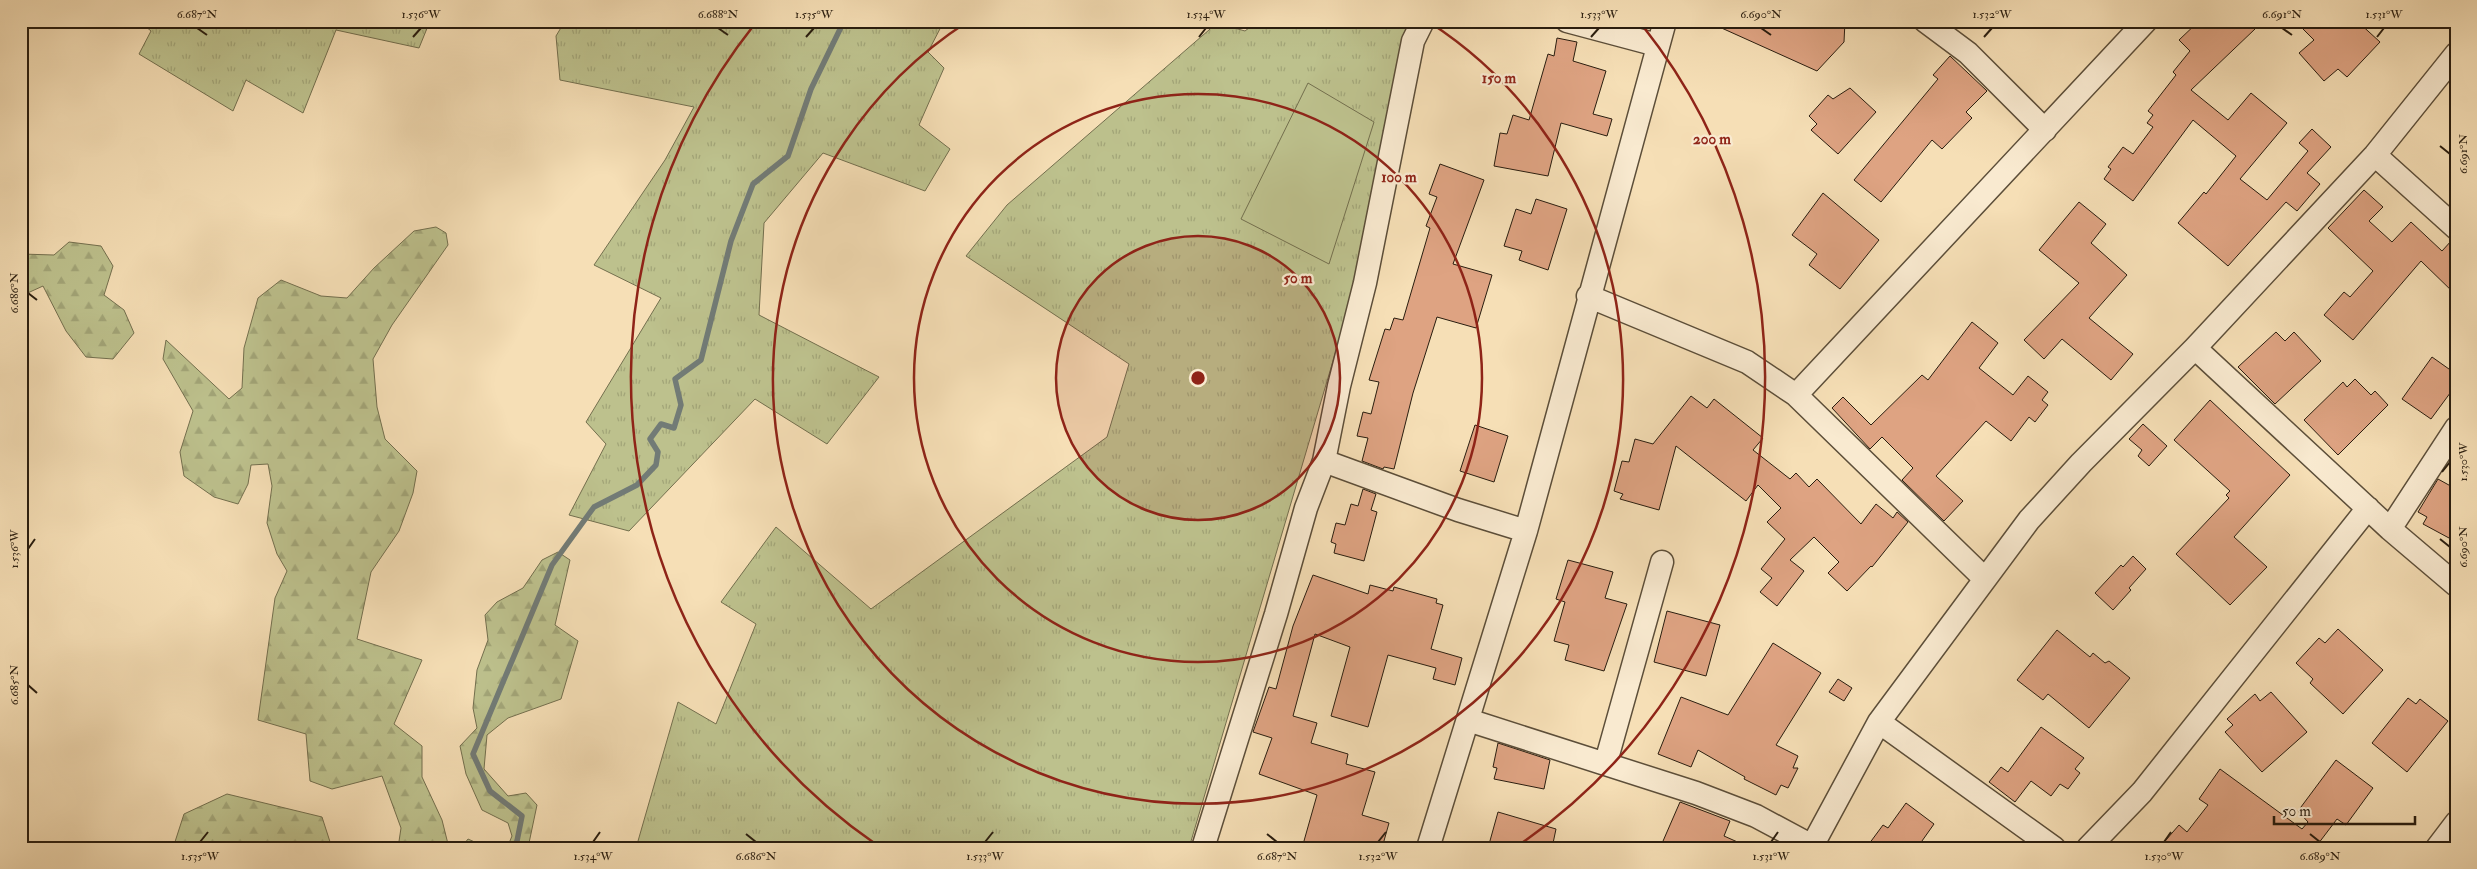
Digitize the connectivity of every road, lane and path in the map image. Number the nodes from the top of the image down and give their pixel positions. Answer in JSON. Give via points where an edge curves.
{"nodes":[{"id":1,"x":1423,"y":21,"type":"edge"},
{"id":2,"x":1567,"y":21,"type":"edge"},
{"id":3,"x":1665,"y":21,"type":"edge"},
{"id":4,"x":1925,"y":21,"type":"edge"},
{"id":5,"x":2146,"y":21,"type":"edge"},
{"id":6,"x":1657,"y":45,"type":"junction"},
{"id":7,"x":2456,"y":54,"type":"edge"},
{"id":8,"x":2045,"y":130,"type":"junction"},
{"id":9,"x":2374,"y":155,"type":"junction"},
{"id":10,"x":2456,"y":228,"type":"edge"},
{"id":11,"x":1588,"y":296,"type":"junction"},
{"id":12,"x":2195,"y":348,"type":"junction"},
{"id":13,"x":1796,"y":395,"type":"junction"},
{"id":14,"x":2456,"y":428,"type":"edge"},
{"id":15,"x":1324,"y":461,"type":"junction"},
{"id":16,"x":2368,"y":508,"type":"junction"},
{"id":17,"x":2390,"y":529,"type":"junction"},
{"id":18,"x":1526,"y":531,"type":"junction"},
{"id":19,"x":1662,"y":562,"type":"dead end"},
{"id":20,"x":1984,"y":578,"type":"junction"},
{"id":21,"x":2456,"y":585,"type":"edge"},
{"id":22,"x":1468,"y":720,"type":"junction"},
{"id":23,"x":1879,"y":722,"type":"junction"},
{"id":24,"x":1606,"y":762,"type":"junction"},
{"id":25,"x":2456,"y":823,"type":"edge"},
{"id":26,"x":1812,"y":847,"type":"edge"},
{"id":27,"x":1203,"y":848,"type":"edge"},
{"id":28,"x":1428,"y":848,"type":"edge"},
{"id":29,"x":2054,"y":848,"type":"edge"},
{"id":30,"x":2088,"y":848,"type":"edge"},
{"id":31,"x":2437,"y":848,"type":"edge"}],
"edges":[{"from":1,"to":15,"type":"street","via":[[1413,41],[1367,273]]},
{"from":2,"to":6,"type":"street"},
{"from":3,"to":6,"type":"street"},
{"from":4,"to":8,"type":"street","via":[[1968,53]]},
{"from":5,"to":8,"type":"street"},
{"from":6,"to":11,"type":"street"},
{"from":7,"to":9,"type":"street"},
{"from":8,"to":13,"type":"street"},
{"from":9,"to":10,"type":"street"},
{"from":9,"to":12,"type":"street"},
{"from":11,"to":13,"type":"street","via":[[1747,362]]},
{"from":11,"to":18,"type":"street"},
{"from":12,"to":16,"type":"street"},
{"from":12,"to":20,"type":"street","via":[[2081,463],[2029,520]]},
{"from":13,"to":20,"type":"street"},
{"from":14,"to":17,"type":"street"},
{"from":15,"to":18,"type":"street"},
{"from":15,"to":27,"type":"street","via":[[1306,508]]},
{"from":16,"to":17,"type":"street"},
{"from":16,"to":30,"type":"street","via":[[2142,792]]},
{"from":17,"to":21,"type":"street"},
{"from":18,"to":22,"type":"street"},
{"from":19,"to":24,"type":"street"},
{"from":20,"to":23,"type":"street"},
{"from":22,"to":24,"type":"street"},
{"from":22,"to":28,"type":"street"},
{"from":23,"to":26,"type":"street"},
{"from":23,"to":29,"type":"street"},
{"from":24,"to":26,"type":"street","via":[[1756,816]]},
{"from":25,"to":31,"type":"street"}]}
